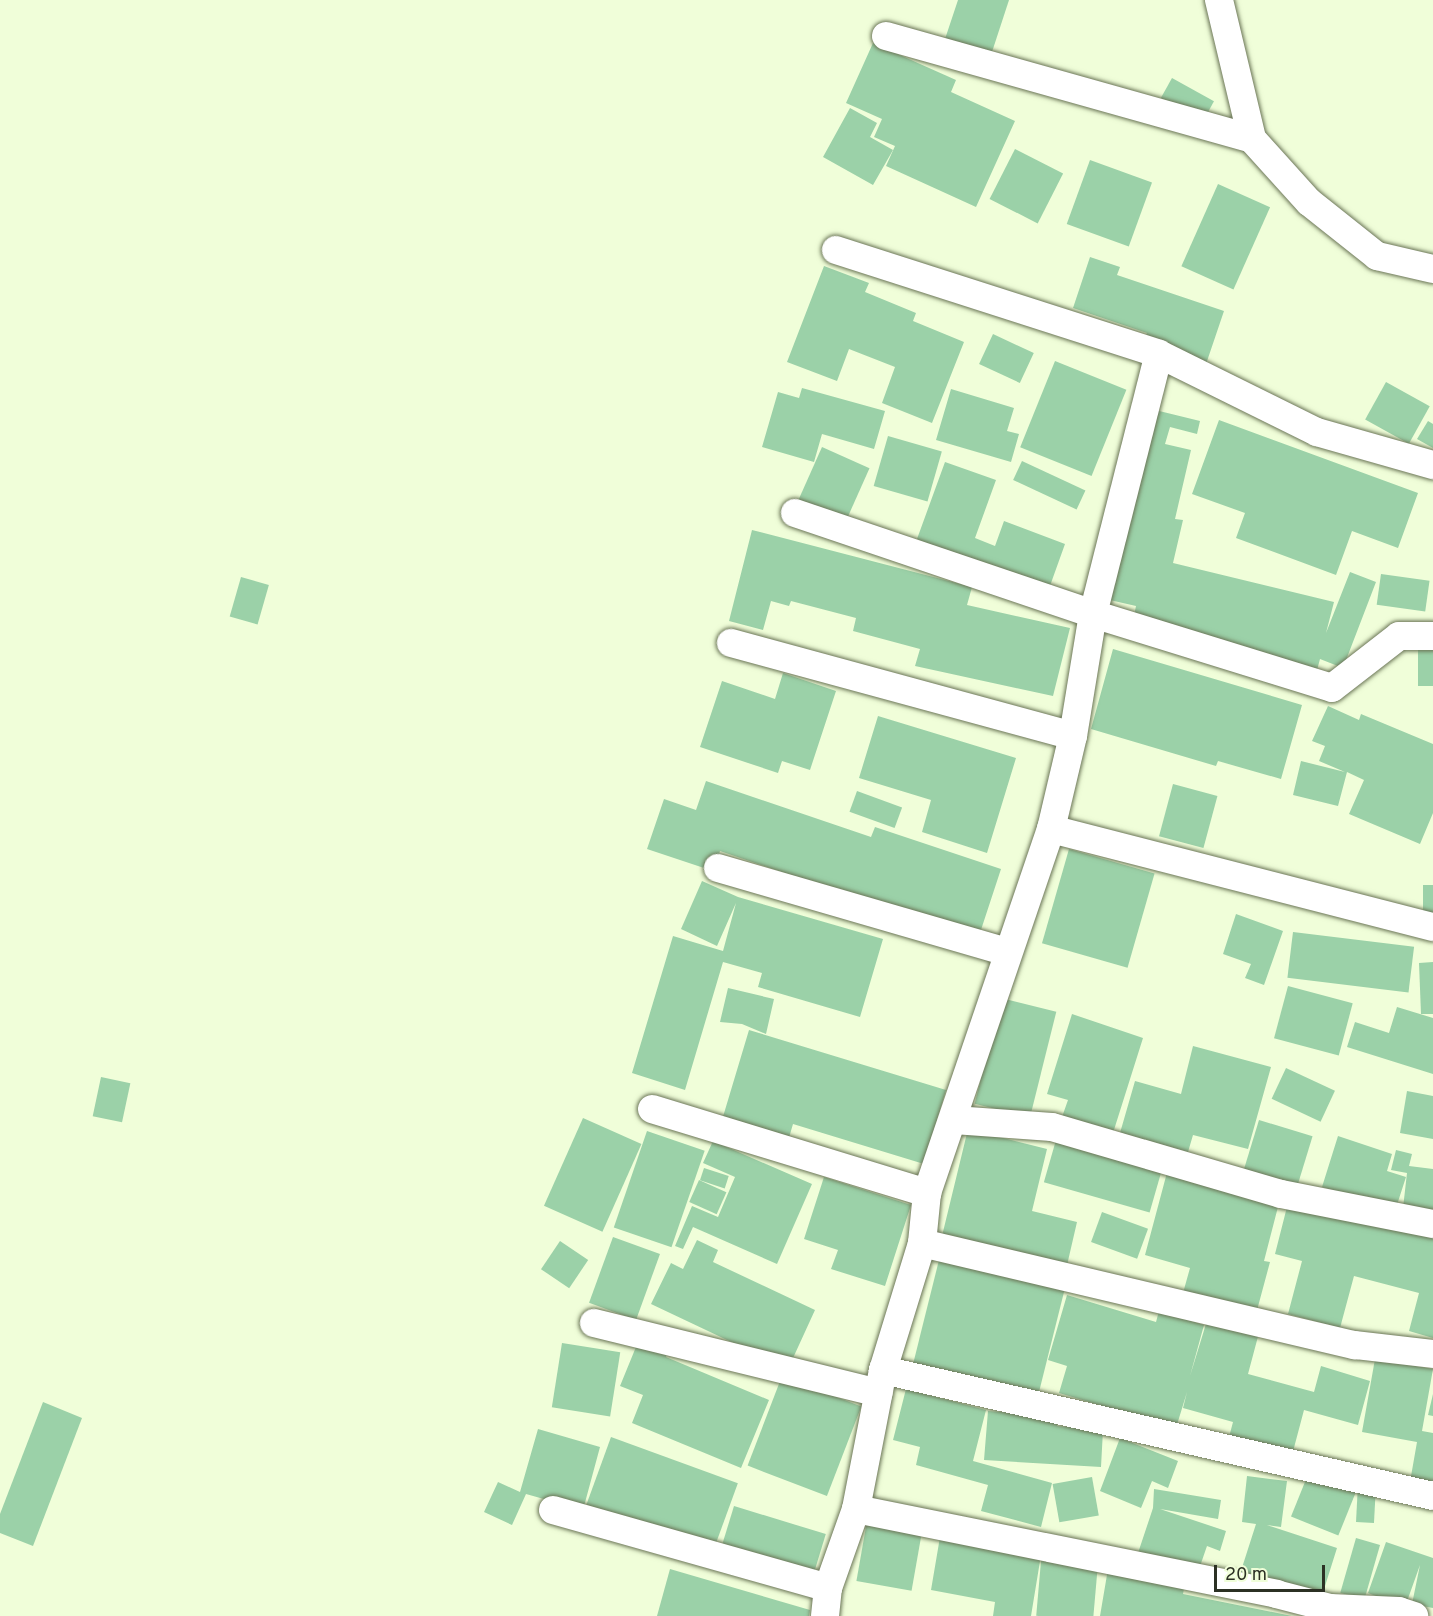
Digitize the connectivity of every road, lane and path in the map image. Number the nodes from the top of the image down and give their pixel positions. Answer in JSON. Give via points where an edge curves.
{"nodes":[{"id":1,"x":1219,"y":0,"type":"edge"},
{"id":2,"x":886,"y":36,"type":"dead end"},
{"id":3,"x":1252,"y":139,"type":"junction"},
{"id":4,"x":836,"y":250,"type":"dead end"},
{"id":5,"x":1433,"y":269,"type":"edge"},
{"id":6,"x":1159,"y":354,"type":"junction"},
{"id":7,"x":1433,"y":465,"type":"edge"},
{"id":8,"x":795,"y":513,"type":"dead end"},
{"id":9,"x":1093,"y":614,"type":"junction"},
{"id":10,"x":1433,"y":636,"type":"edge"},
{"id":11,"x":731,"y":643,"type":"dead end"},
{"id":12,"x":1073,"y":736,"type":"junction"},
{"id":13,"x":1051,"y":829,"type":"junction"},
{"id":14,"x":718,"y":868,"type":"dead end"},
{"id":15,"x":1433,"y":927,"type":"edge"},
{"id":16,"x":1007,"y":952,"type":"junction"},
{"id":17,"x":652,"y":1109,"type":"dead end"},
{"id":18,"x":954,"y":1119,"type":"junction"},
{"id":19,"x":927,"y":1192,"type":"junction"},
{"id":20,"x":1433,"y":1224,"type":"edge"},
{"id":21,"x":922,"y":1243,"type":"junction"},
{"id":22,"x":594,"y":1323,"type":"dead end"},
{"id":23,"x":1433,"y":1354,"type":"edge"},
{"id":24,"x":881,"y":1381,"type":"junction"},
{"id":25,"x":1433,"y":1496,"type":"edge"},
{"id":26,"x":856,"y":1509,"type":"junction"},
{"id":27,"x":554,"y":1510,"type":"dead end"},
{"id":28,"x":828,"y":1588,"type":"junction"},
{"id":29,"x":825,"y":1616,"type":"edge"},
{"id":30,"x":1414,"y":1616,"type":"edge"}],
"edges":[{"from":1,"to":3,"type":"street"},
{"from":2,"to":3,"type":"street"},
{"from":3,"to":5,"type":"street","via":[[1309,202],[1377,256]]},
{"from":4,"to":6,"type":"street"},
{"from":6,"to":7,"type":"street","via":[[1317,432]]},
{"from":6,"to":9,"type":"street"},
{"from":8,"to":9,"type":"street"},
{"from":9,"to":10,"type":"street","via":[[1332,688],[1399,636]]},
{"from":9,"to":12,"type":"street"},
{"from":11,"to":12,"type":"street"},
{"from":12,"to":13,"type":"street"},
{"from":13,"to":15,"type":"street"},
{"from":13,"to":16,"type":"street"},
{"from":14,"to":16,"type":"street"},
{"from":16,"to":18,"type":"street"},
{"from":17,"to":19,"type":"street"},
{"from":18,"to":19,"type":"street"},
{"from":18,"to":20,"type":"street","via":[[1052,1127],[1281,1194]]},
{"from":19,"to":21,"type":"street"},
{"from":21,"to":23,"type":"street","via":[[1355,1345]]},
{"from":21,"to":24,"type":"street"},
{"from":22,"to":24,"type":"street"},
{"from":24,"to":25,"type":"street"},
{"from":24,"to":26,"type":"street"},
{"from":26,"to":28,"type":"street"},
{"from":26,"to":30,"type":"street","via":[[1330,1608],[1399,1611]]},
{"from":27,"to":28,"type":"street"},
{"from":28,"to":29,"type":"street"}]}
